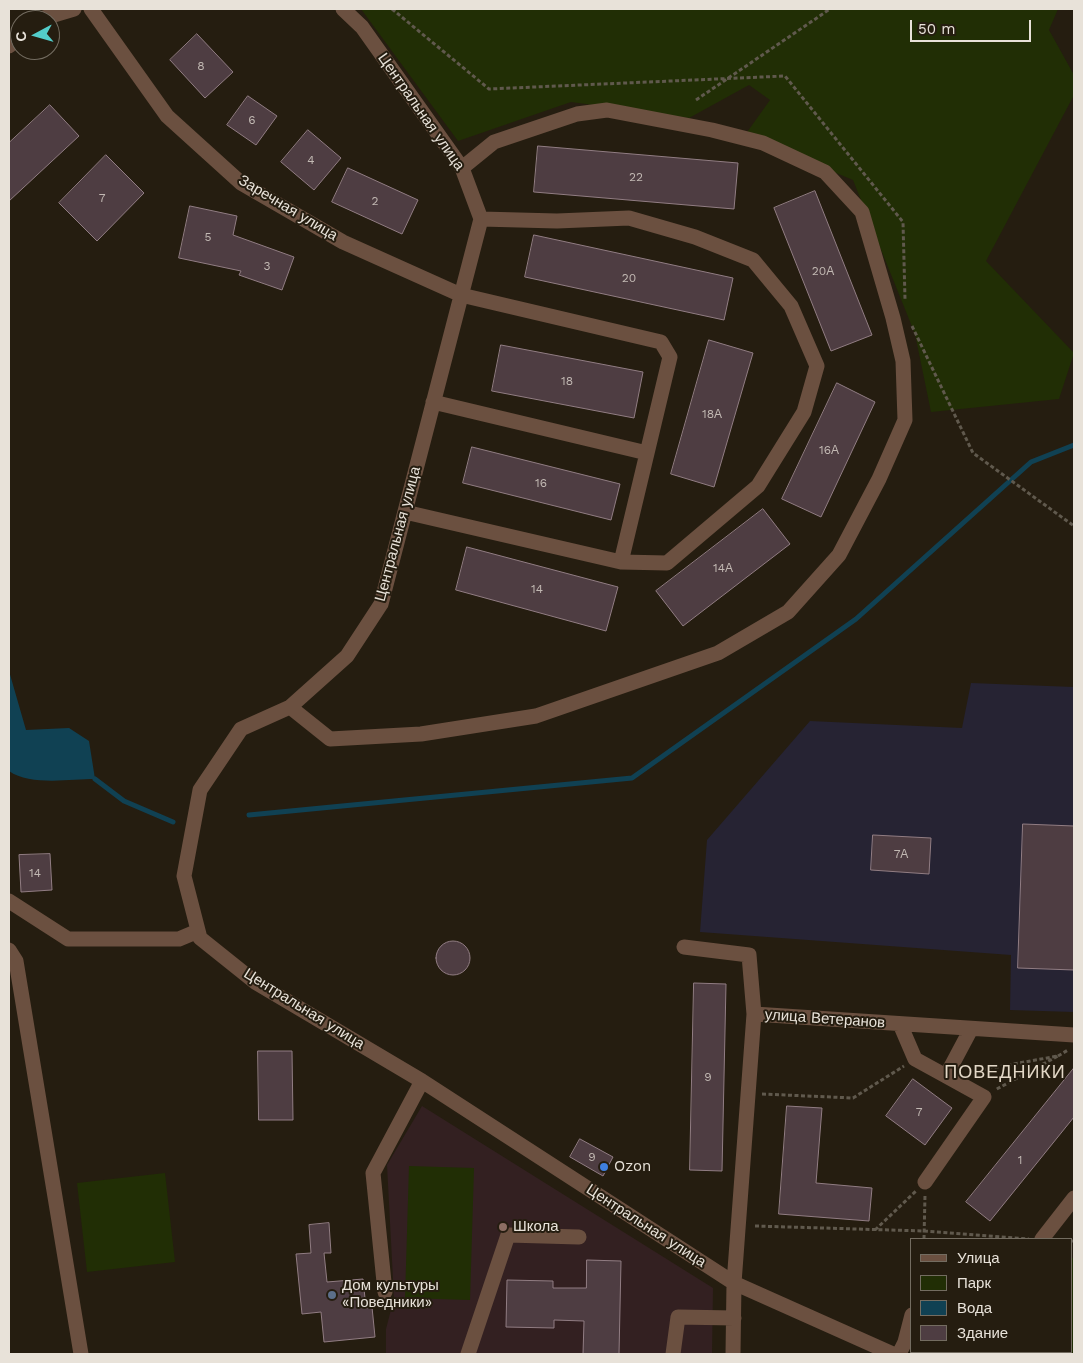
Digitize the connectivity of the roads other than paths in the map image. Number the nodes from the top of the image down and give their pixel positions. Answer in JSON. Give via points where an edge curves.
{"nodes":[{"id":1,"x":74,"y":9,"type":"edge"},
{"id":2,"x":91,"y":9,"type":"edge"},
{"id":3,"x":343,"y":9,"type":"edge"},
{"id":4,"x":60,"y":13,"type":"edge"},
{"id":5,"x":462,"y":168,"type":"junction"},
{"id":6,"x":481,"y":219,"type":"junction"},
{"id":7,"x":461,"y":295,"type":"junction"},
{"id":8,"x":433,"y":402,"type":"junction"},
{"id":9,"x":647,"y":452,"type":"junction"},
{"id":10,"x":405,"y":512,"type":"junction"},
{"id":11,"x":621,"y":562,"type":"junction"},
{"id":12,"x":290,"y":707,"type":"junction"},
{"id":13,"x":9,"y":901,"type":"edge"},
{"id":14,"x":198,"y":930,"type":"junction"},
{"id":15,"x":684,"y":947,"type":"dead end"},
{"id":16,"x":9,"y":950,"type":"edge"},
{"id":17,"x":754,"y":1014,"type":"junction"},
{"id":18,"x":900,"y":1024,"type":"junction"},
{"id":19,"x":971,"y":1029,"type":"junction"},
{"id":20,"x":1074,"y":1035,"type":"edge"},
{"id":21,"x":946,"y":1076,"type":"junction"},
{"id":22,"x":422,"y":1081,"type":"junction"},
{"id":23,"x":925,"y":1182,"type":"road end"},
{"id":24,"x":1074,"y":1198,"type":"edge"},
{"id":25,"x":580,"y":1237,"type":"dead end"},
{"id":26,"x":1037,"y":1238,"type":"edge"},
{"id":27,"x":734,"y":1284,"type":"junction"},
{"id":28,"x":384,"y":1292,"type":"dead end"},
{"id":29,"x":734,"y":1318,"type":"junction"},
{"id":30,"x":910,"y":1323,"type":"edge"},
{"id":31,"x":81,"y":1354,"type":"edge"},
{"id":32,"x":468,"y":1354,"type":"edge"},
{"id":33,"x":673,"y":1354,"type":"edge"},
{"id":34,"x":733,"y":1354,"type":"edge"},
{"id":35,"x":893,"y":1354,"type":"edge"},
{"id":36,"x":899,"y":1354,"type":"edge"}],
"edges":[{"from":1,"to":4,"type":"street"},
{"from":2,"to":7,"type":"street","name":"Заречная улица","via":[[167,116],[241,183],[343,242]]},
{"from":3,"to":5,"type":"street","name":"Центральная улица","via":[[362,27]]},
{"from":5,"to":6,"type":"street","name":"Центральная улица"},
{"from":5,"to":12,"type":"street","via":[[494,142],[577,114],[607,110],[763,143],[825,172],[862,212],[903,361],[905,420],[879,479],[839,555],[788,612],[718,653],[536,716],[421,734],[330,739]]},
{"from":6,"to":7,"type":"street","name":"Центральная улица"},
{"from":6,"to":11,"type":"street","via":[[557,221],[628,218],[695,237],[753,260],[790,306],[817,366],[804,412],[758,486],[667,563]]},
{"from":7,"to":8,"type":"street","name":"Центральная улица"},
{"from":7,"to":9,"type":"street","name":"Заречная улица","via":[[661,342],[670,358]]},
{"from":8,"to":9,"type":"street"},
{"from":8,"to":10,"type":"street","name":"Центральная улица"},
{"from":9,"to":11,"type":"street","name":"Заречная улица"},
{"from":10,"to":11,"type":"street"},
{"from":10,"to":12,"type":"street","name":"Центральная улица","via":[[381,604],[347,656]]},
{"from":12,"to":14,"type":"street","name":"Центральная улица","via":[[242,729],[200,790],[184,876]]},
{"from":13,"to":14,"type":"street","via":[[68,939],[178,939]]},
{"from":14,"to":22,"type":"street","name":"Центральная улица","via":[[200,938],[255,982]]},
{"from":15,"to":17,"type":"street","via":[[749,955]]},
{"from":16,"to":31,"type":"street","via":[[16,961]]},
{"from":17,"to":18,"type":"street","name":"улица Ветеранов"},
{"from":17,"to":27,"type":"street","name":"улица Ветеранов"},
{"from":18,"to":19,"type":"street","name":"улица Ветеранов"},
{"from":18,"to":21,"type":"street","via":[[915,1059]]},
{"from":19,"to":20,"type":"street","name":"улица Ветеранов"},
{"from":19,"to":21,"type":"street"},
{"from":21,"to":23,"type":"street","via":[[984,1096]]},
{"from":22,"to":27,"type":"street","name":"Центральная улица"},
{"from":22,"to":28,"type":"street","via":[[373,1173]]},
{"from":24,"to":26,"type":"street"},
{"from":25,"to":32,"type":"street","via":[[508,1236]]},
{"from":27,"to":29,"type":"street","name":"улица Ветеранов"},
{"from":27,"to":35,"type":"street","name":"Центральная улица"},
{"from":29,"to":33,"type":"street","via":[[678,1317]]},
{"from":29,"to":34,"type":"street","name":"улица Ветеранов"},
{"from":30,"to":36,"type":"street"}]}
